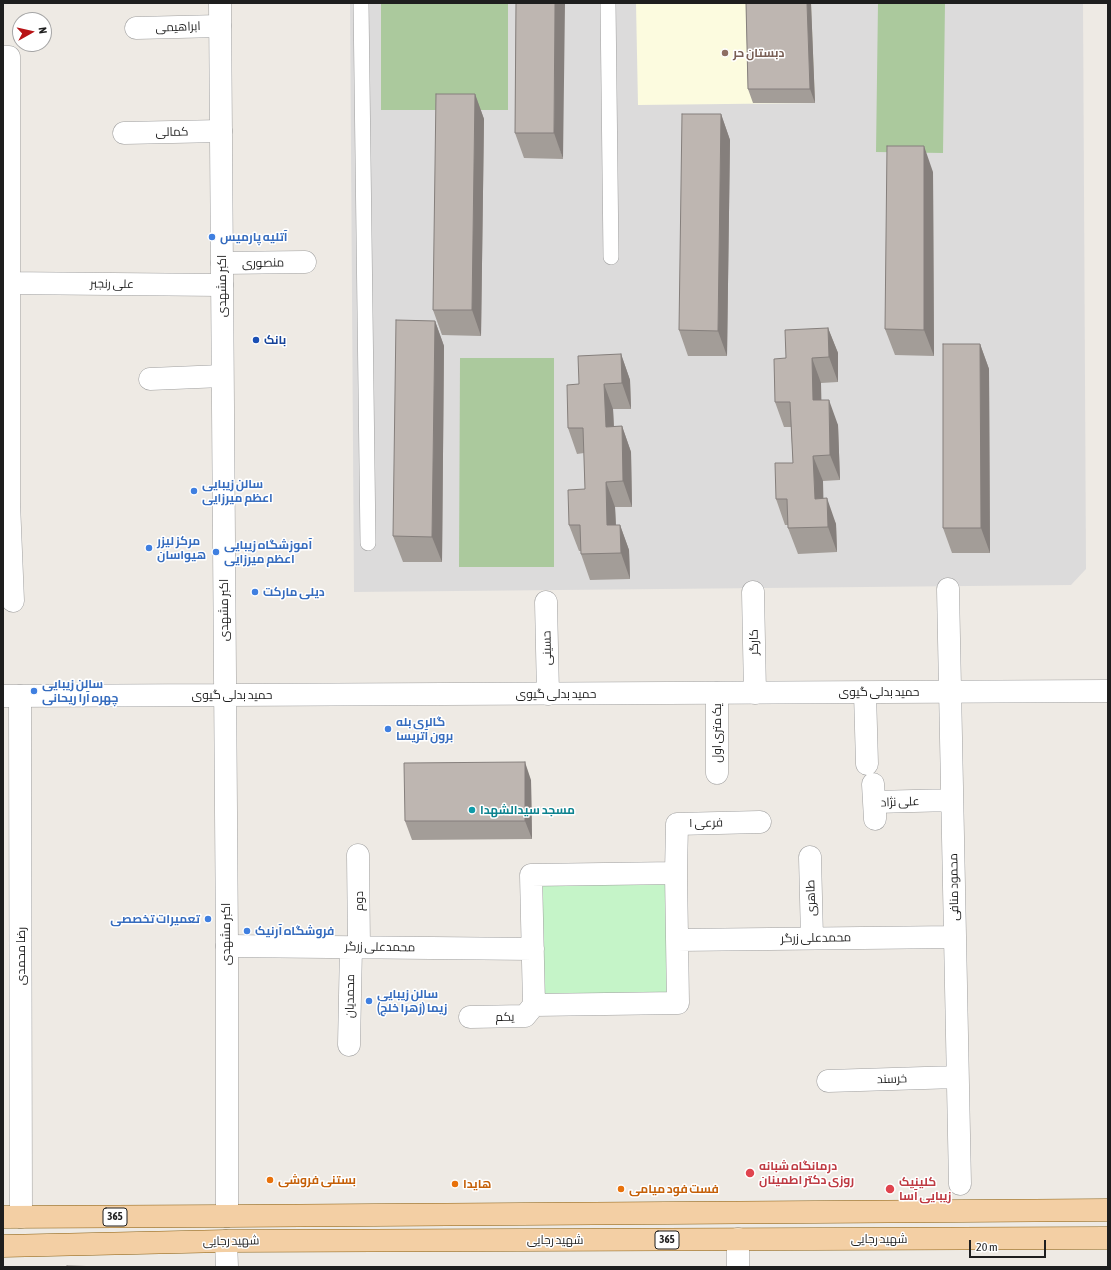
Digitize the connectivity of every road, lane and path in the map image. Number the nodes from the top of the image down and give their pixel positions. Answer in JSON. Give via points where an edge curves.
{"nodes":[{"id":1,"x":220,"y":3,"type":"edge"},
{"id":2,"x":361,"y":3,"type":"edge"},
{"id":3,"x":608,"y":3,"type":"edge"},
{"id":4,"x":220,"y":26,"type":"junction"},
{"id":5,"x":136,"y":28,"type":"dead end"},
{"id":6,"x":3,"y":57,"type":"edge"},
{"id":7,"x":221,"y":131,"type":"junction"},
{"id":8,"x":124,"y":132,"type":"dead end"},
{"id":9,"x":611,"y":257,"type":"dead end"},
{"id":10,"x":305,"y":262,"type":"dead end"},
{"id":11,"x":222,"y":263,"type":"junction"},
{"id":12,"x":6,"y":283,"type":"edge"},
{"id":13,"x":222,"y":285,"type":"junction"},
{"id":14,"x":222,"y":376,"type":"junction"},
{"id":15,"x":150,"y":378,"type":"dead end"},
{"id":16,"x":6,"y":503,"type":"edge"},
{"id":17,"x":368,"y":542,"type":"dead end"},
{"id":18,"x":948,"y":589,"type":"dead end"},
{"id":19,"x":753,"y":592,"type":"dead end"},
{"id":20,"x":13,"y":601,"type":"dead end"},
{"id":21,"x":546,"y":602,"type":"dead end"},
{"id":22,"x":865,"y":692,"type":"junction"},
{"id":23,"x":950,"y":692,"type":"junction"},
{"id":24,"x":1108,"y":692,"type":"edge"},
{"id":25,"x":717,"y":693,"type":"junction"},
{"id":26,"x":755,"y":693,"type":"junction"},
{"id":27,"x":548,"y":694,"type":"junction"},
{"id":28,"x":224,"y":695,"type":"junction"},
{"id":29,"x":12,"y":696,"type":"edge"},
{"id":30,"x":718,"y":774,"type":"dead end"},
{"id":31,"x":952,"y":800,"type":"junction"},
{"id":32,"x":760,"y":822,"type":"dead end"},
{"id":33,"x":12,"y":832,"type":"edge"},
{"id":34,"x":358,"y":855,"type":"dead end"},
{"id":35,"x":810,"y":857,"type":"dead end"},
{"id":36,"x":676,"y":873,"type":"junction"},
{"id":37,"x":955,"y":937,"type":"junction"},
{"id":38,"x":812,"y":938,"type":"junction"},
{"id":39,"x":677,"y":940,"type":"junction"},
{"id":40,"x":227,"y":946,"type":"junction"},
{"id":41,"x":355,"y":947,"type":"junction"},
{"id":42,"x":533,"y":949,"type":"junction"},
{"id":43,"x":534,"y":1005,"type":"junction"},
{"id":44,"x":470,"y":1017,"type":"dead end"},
{"id":45,"x":349,"y":1045,"type":"dead end"},
{"id":46,"x":957,"y":1077,"type":"junction"},
{"id":47,"x":828,"y":1081,"type":"dead end"},
{"id":48,"x":960,"y":1184,"type":"dead end"},
{"id":49,"x":1108,"y":1210,"type":"edge"},
{"id":50,"x":227,"y":1216,"type":"junction"},
{"id":51,"x":12,"y":1217,"type":"edge"},
{"id":52,"x":1108,"y":1238,"type":"edge"},
{"id":53,"x":738,"y":1240,"type":"junction"},
{"id":54,"x":226,"y":1241,"type":"junction"},
{"id":55,"x":3,"y":1246,"type":"edge"},
{"id":56,"x":227,"y":1267,"type":"edge"},
{"id":57,"x":738,"y":1267,"type":"edge"}],
"edges":[{"from":1,"to":4,"type":"street","name":"اکبر مشهدی"},
{"from":2,"to":17,"type":"lane"},
{"from":3,"to":9,"type":"lane"},
{"from":4,"to":5,"type":"street","name":"ابراهیمی"},
{"from":4,"to":7,"type":"street","name":"اکبر مشهدی"},
{"from":6,"to":12,"type":"street","via":[[9,57]]},
{"from":7,"to":8,"type":"street","name":"کمالی"},
{"from":7,"to":11,"type":"street","name":"اکبر مشهدی"},
{"from":10,"to":11,"type":"street","name":"منصوری"},
{"from":11,"to":13,"type":"street","name":"اکبر مشهدی"},
{"from":12,"to":13,"type":"street","name":"علی رنجبر"},
{"from":12,"to":16,"type":"street"},
{"from":13,"to":14,"type":"street","name":"اکبر مشهدی"},
{"from":14,"to":15,"type":"street"},
{"from":14,"to":28,"type":"street","name":"اکبر مشهدی"},
{"from":16,"to":20,"type":"street"},
{"from":18,"to":23,"type":"street","name":"محمود منافی"},
{"from":19,"to":26,"type":"street","name":"کارگر"},
{"from":21,"to":27,"type":"street","name":"حسینی"},
{"from":22,"to":23,"type":"street","name":"حمید بدلی گیوی"},
{"from":22,"to":26,"type":"street","name":"حمید بدلی گیوی"},
{"from":22,"to":31,"type":"street","name":"علی نژاد","via":[[875,819],[875,802]]},
{"from":23,"to":24,"type":"street","name":"حمید بدلی گیوی"},
{"from":23,"to":31,"type":"street","name":"محمود منافی"},
{"from":25,"to":26,"type":"street","name":"حمید بدلی گیوی"},
{"from":25,"to":27,"type":"street","name":"حمید بدلی گیوی"},
{"from":25,"to":30,"type":"street","name":"یک متری اول"},
{"from":27,"to":28,"type":"street","name":"حمید بدلی گیوی"},
{"from":28,"to":29,"type":"street","name":"حمید بدلی گیوی"},
{"from":28,"to":40,"type":"street","name":"اکبر مشهدی"},
{"from":29,"to":33,"type":"street","name":"رضا محمدی"},
{"from":31,"to":37,"type":"street","name":"محمود منافی"},
{"from":32,"to":36,"type":"street","name":"فرعی ۱","via":[[677,824]]},
{"from":33,"to":51,"type":"street","name":"رضا محمدی"},
{"from":34,"to":41,"type":"street","name":"دوم"},
{"from":35,"to":38,"type":"street","name":"طاهری"},
{"from":36,"to":39,"type":"street"},
{"from":36,"to":42,"type":"street","via":[[532,875]]},
{"from":37,"to":38,"type":"street","name":"محمدعلی زرگر"},
{"from":37,"to":46,"type":"street","name":"محمود منافی"},
{"from":38,"to":39,"type":"street","name":"محمدعلی زرگر"},
{"from":39,"to":43,"type":"street","via":[[678,1003]]},
{"from":40,"to":41,"type":"street","name":"محمدعلی زرگر"},
{"from":40,"to":50,"type":"street","name":"اکبر مشهدی"},
{"from":41,"to":42,"type":"street","name":"محمدعلی زرگر"},
{"from":41,"to":45,"type":"street","name":"محمدیان"},
{"from":42,"to":43,"type":"street"},
{"from":43,"to":44,"type":"street","name":"یکم","via":[[525,1016]]},
{"from":46,"to":47,"type":"street","name":"خرسند"},
{"from":46,"to":48,"type":"street","name":"محمود منافی"},
{"from":49,"to":50,"type":"main road","name":"شهید رجایی","number":"365"},
{"from":50,"to":51,"type":"main road","name":"شهید رجایی","number":"365"},
{"from":50,"to":54,"type":"main road"},
{"from":52,"to":53,"type":"main road","name":"شهید رجایی","number":"365"},
{"from":53,"to":54,"type":"main road","name":"شهید رجایی","number":"365"},
{"from":53,"to":57,"type":"street"},
{"from":54,"to":55,"type":"main road","name":"شهید رجایی","number":"365"},
{"from":54,"to":56,"type":"street"}]}
